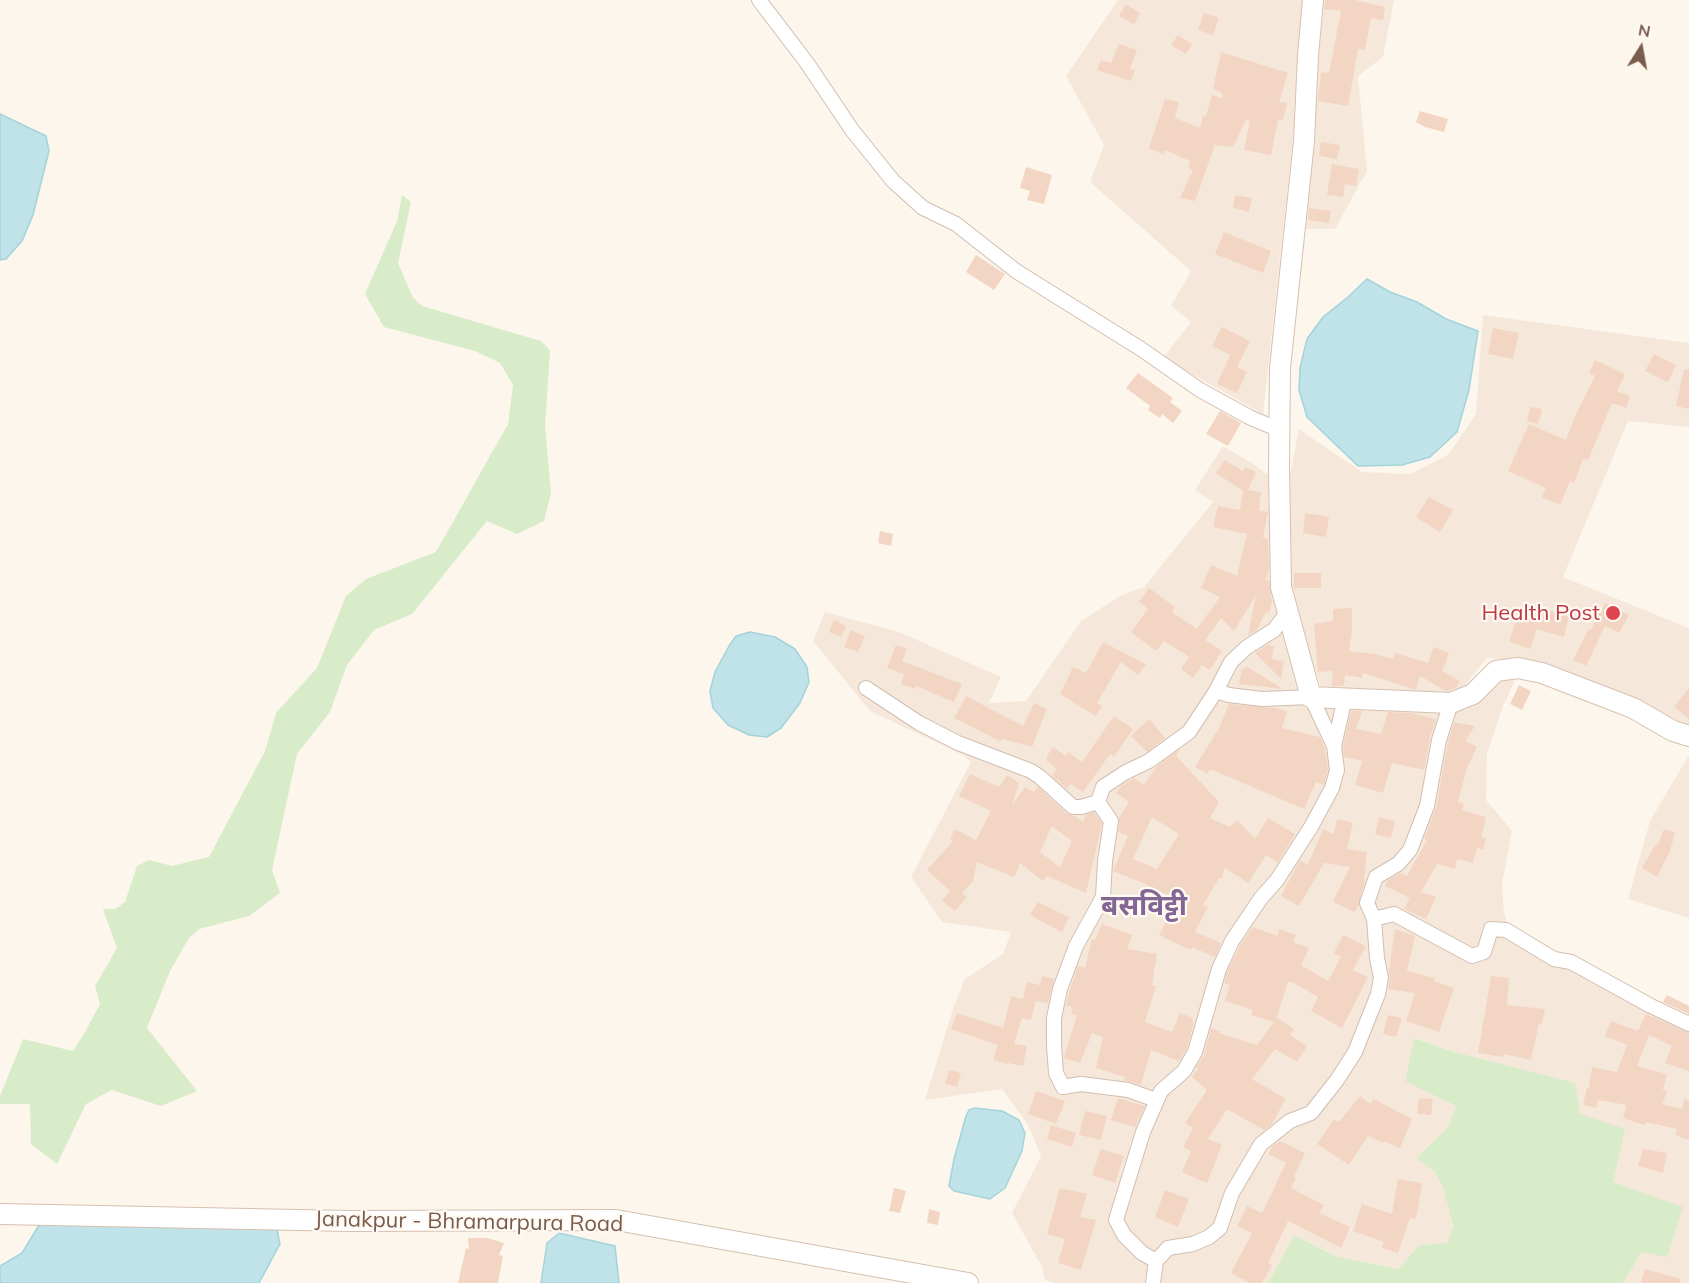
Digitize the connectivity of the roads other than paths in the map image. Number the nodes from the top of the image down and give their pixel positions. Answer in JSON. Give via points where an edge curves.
{"nodes":[{"id":1,"x":759,"y":0,"type":"edge"},
{"id":2,"x":1313,"y":0,"type":"edge"},
{"id":3,"x":1280,"y":430,"type":"junction"},
{"id":4,"x":1287,"y":613,"type":"junction"},
{"id":5,"x":866,"y":687,"type":"dead end"},
{"id":6,"x":1216,"y":691,"type":"junction"},
{"id":7,"x":1311,"y":697,"type":"junction"},
{"id":8,"x":1345,"y":698,"type":"junction"},
{"id":9,"x":1451,"y":703,"type":"junction"},
{"id":10,"x":1689,"y":736,"type":"edge"},
{"id":11,"x":1334,"y":746,"type":"junction"},
{"id":12,"x":1098,"y":802,"type":"junction"},
{"id":13,"x":1374,"y":919,"type":"junction"},
{"id":14,"x":1689,"y":1024,"type":"edge"},
{"id":15,"x":1156,"y":1100,"type":"junction"},
{"id":16,"x":0,"y":1214,"type":"edge"},
{"id":17,"x":1156,"y":1261,"type":"junction"},
{"id":18,"x":968,"y":1283,"type":"edge"},
{"id":19,"x":1153,"y":1283,"type":"edge"}],
"edges":[{"from":1,"to":3,"type":"street","via":[[852,130],[893,180],[923,208],[957,224],[1016,271],[1200,390]]},
{"from":2,"to":3,"type":"street","via":[[1304,141],[1280,368]]},
{"from":3,"to":4,"type":"street","via":[[1281,587]]},
{"from":4,"to":6,"type":"street","via":[[1274,630],[1231,662]]},
{"from":4,"to":7,"type":"street"},
{"from":5,"to":12,"type":"street","via":[[919,723],[958,743],[1031,771],[1072,807]]},
{"from":6,"to":7,"type":"street","via":[[1262,699]]},
{"from":6,"to":12,"type":"street","via":[[1190,732],[1103,787]]},
{"from":7,"to":8,"type":"street"},
{"from":7,"to":11,"type":"street"},
{"from":8,"to":9,"type":"street"},
{"from":8,"to":11,"type":"street"},
{"from":9,"to":10,"type":"street","via":[[1473,694],[1496,671],[1518,668],[1542,673],[1633,708]]},
{"from":9,"to":13,"type":"street","via":[[1439,740],[1427,807],[1410,850],[1398,864],[1377,877],[1367,903]]},
{"from":11,"to":15,"type":"street","via":[[1337,770],[1332,788],[1278,880],[1232,942],[1219,969],[1195,1052],[1184,1071]]},
{"from":12,"to":15,"type":"street","via":[[1111,821],[1103,897],[1076,946],[1060,989],[1054,1018],[1056,1073],[1063,1087],[1081,1084],[1128,1090]]},
{"from":13,"to":14,"type":"street","via":[[1394,914],[1472,956],[1484,952],[1491,929],[1506,930],[1554,959],[1571,962]]},
{"from":13,"to":17,"type":"street","via":[[1381,978],[1355,1052],[1311,1113],[1290,1121],[1261,1144],[1232,1193],[1220,1228],[1209,1238],[1168,1248]]},
{"from":15,"to":17,"type":"street","via":[[1116,1220],[1124,1235]]},
{"from":16,"to":18,"type":"street","name":"Janakpur - Bhramarpura Road","via":[[349,1221],[616,1220]]},
{"from":17,"to":19,"type":"street"}]}
